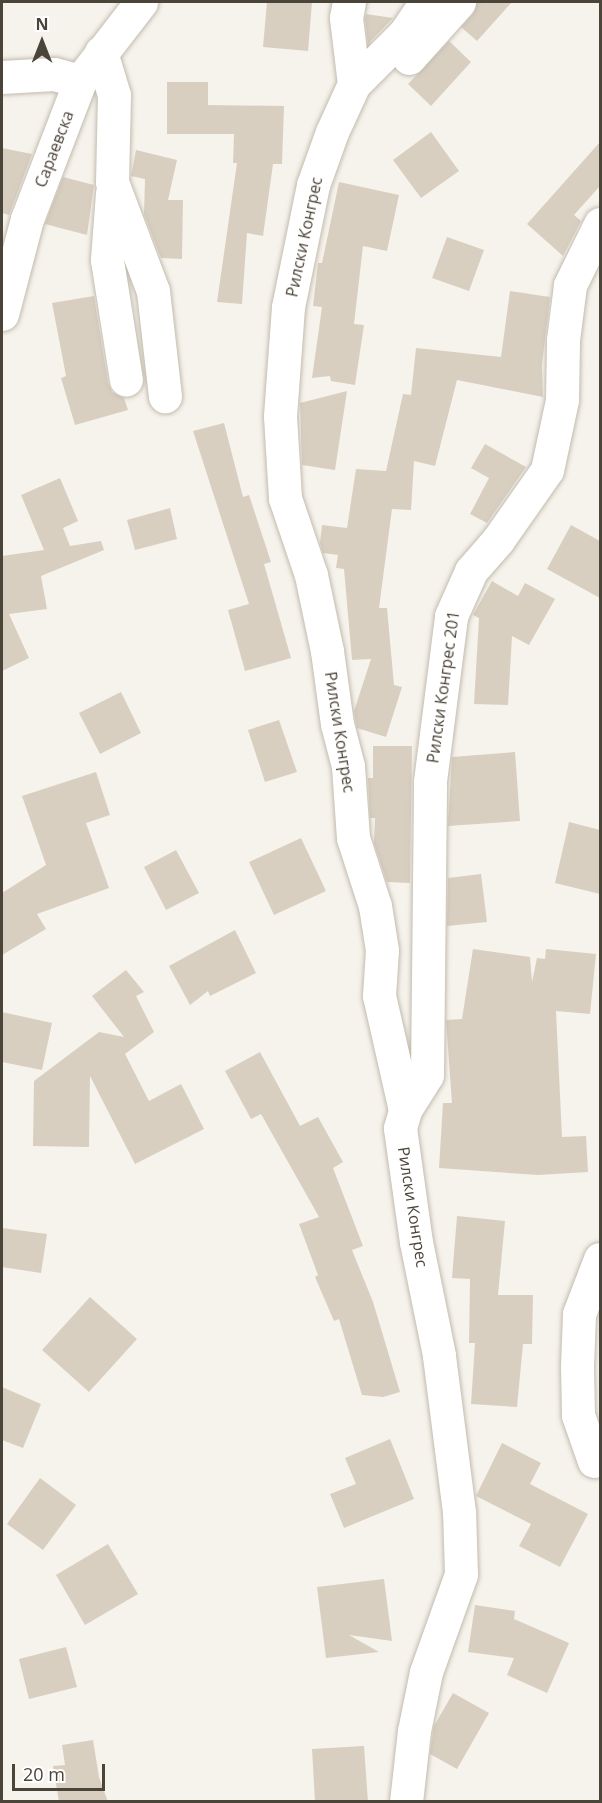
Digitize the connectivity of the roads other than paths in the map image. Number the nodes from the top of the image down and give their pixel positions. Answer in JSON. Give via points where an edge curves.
{"nodes":[{"id":1,"x":141,"y":2,"type":"edge"},
{"id":2,"x":349,"y":2,"type":"edge"},
{"id":3,"x":426,"y":2,"type":"edge"},
{"id":4,"x":459,"y":2,"type":"edge"},
{"id":5,"x":101,"y":52,"type":"junction"},
{"id":6,"x":2,"y":77,"type":"edge"},
{"id":7,"x":80,"y":81,"type":"junction"},
{"id":8,"x":354,"y":84,"type":"junction"},
{"id":9,"x":112,"y":182,"type":"junction"},
{"id":10,"x":600,"y":224,"type":"edge"},
{"id":11,"x":2,"y":314,"type":"edge"},
{"id":12,"x":126,"y":380,"type":"dead end"},
{"id":13,"x":165,"y":396,"type":"dead end"},
{"id":14,"x":405,"y":1110,"type":"junction"},
{"id":15,"x":600,"y":1259,"type":"edge"},
{"id":16,"x":594,"y":1461,"type":"dead end"},
{"id":17,"x":406,"y":1802,"type":"edge"}],
"edges":[{"from":1,"to":5,"type":"street","name":"Сараевска"},
{"from":2,"to":8,"type":"street","via":[[346,18]]},
{"from":3,"to":8,"type":"street","via":[[405,33]]},
{"from":4,"to":8,"type":"street","via":[[402,66]]},
{"from":5,"to":7,"type":"street","name":"Сараевска"},
{"from":5,"to":9,"type":"street","via":[[114,95]]},
{"from":6,"to":7,"type":"street","via":[[54,74]]},
{"from":7,"to":11,"type":"street","name":"Сараевска","via":[[27,219]]},
{"from":8,"to":14,"type":"street","name":"Рилски Конгрес","via":[[313,185],[288,307],[281,461],[285,498],[311,575],[327,651],[337,724],[348,766],[354,838],[375,906],[382,950],[379,996],[383,1020],[395,1056]]},
{"from":9,"to":12,"type":"street","via":[[107,260]]},
{"from":9,"to":13,"type":"street","via":[[153,291]]},
{"from":10,"to":14,"type":"street","name":"Рилски Конгрес 201","via":[[570,285],[563,340],[562,400],[547,470],[471,571],[451,616],[430,781],[428,1075]]},
{"from":14,"to":17,"type":"street","name":"Рилски Конгрес","via":[[400,1128],[416,1242],[439,1355],[461,1552],[457,1589],[426,1672]]},
{"from":15,"to":16,"type":"street","via":[[579,1314],[577,1366],[578,1415]]}]}
